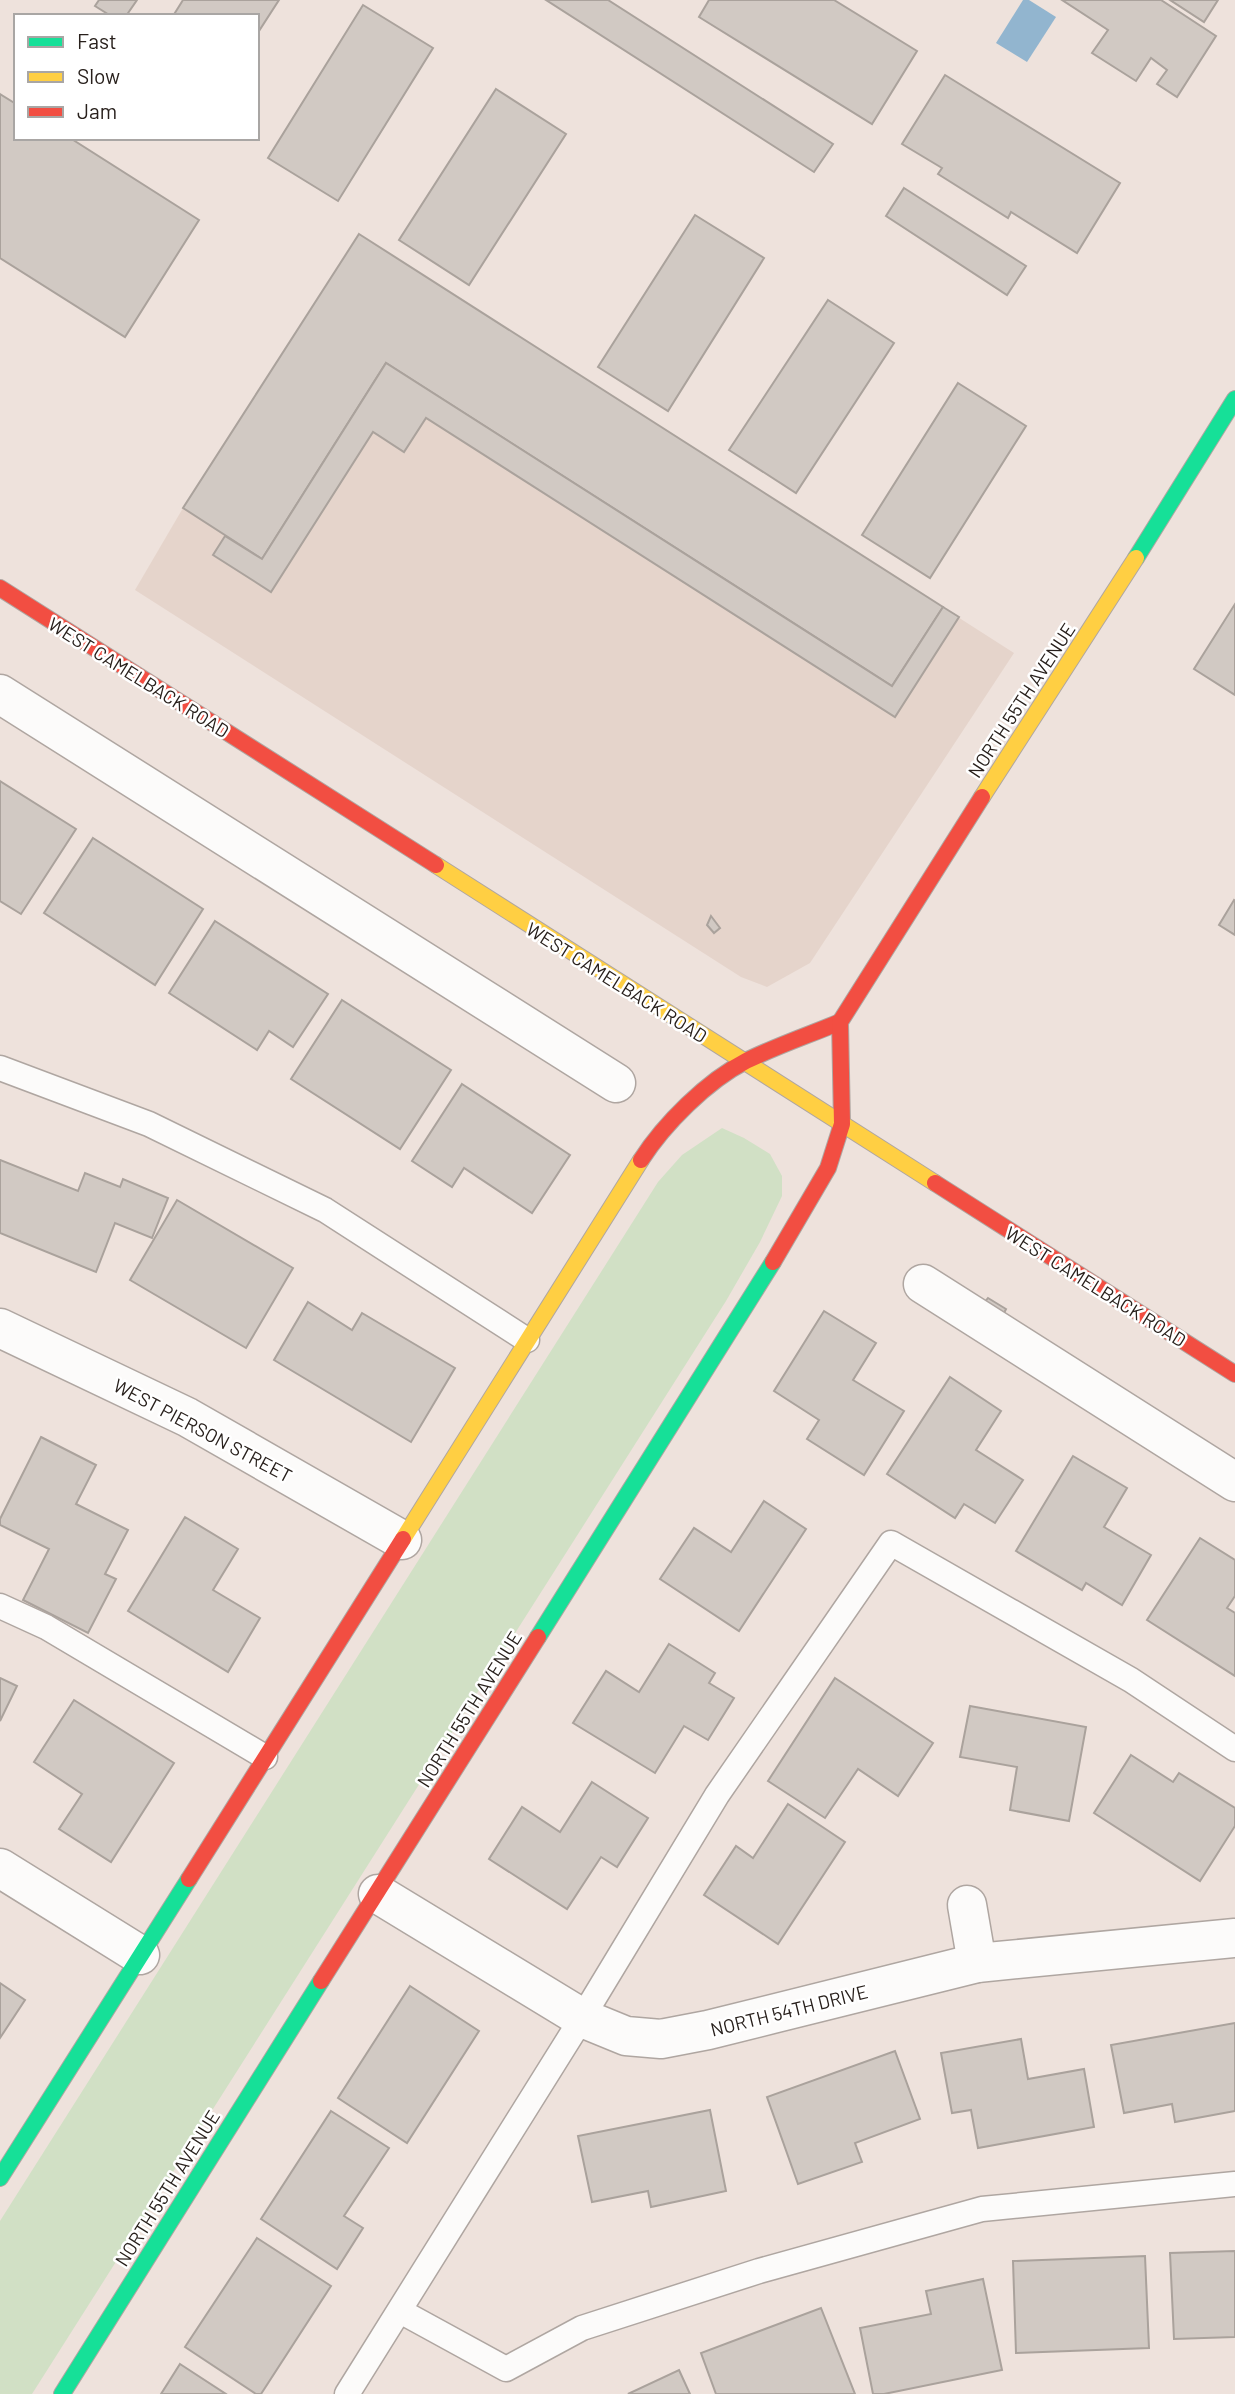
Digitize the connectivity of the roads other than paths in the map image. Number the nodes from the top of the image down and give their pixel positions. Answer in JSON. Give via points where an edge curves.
{"nodes":[{"id":1,"x":1235,"y":399,"type":"edge"},
{"id":2,"x":0,"y":589,"type":"edge"},
{"id":3,"x":0,"y":694,"type":"edge"},
{"id":4,"x":840,"y":1022,"type":"junction"},
{"id":5,"x":744,"y":1062,"type":"junction"},
{"id":6,"x":0,"y":1068,"type":"edge"},
{"id":7,"x":617,"y":1083,"type":"dead end"},
{"id":8,"x":842,"y":1124,"type":"junction"},
{"id":9,"x":923,"y":1284,"type":"dead end"},
{"id":10,"x":0,"y":1328,"type":"edge"},
{"id":11,"x":527,"y":1340,"type":"junction"},
{"id":12,"x":1235,"y":1374,"type":"edge"},
{"id":13,"x":1235,"y":1482,"type":"edge"},
{"id":14,"x":402,"y":1540,"type":"junction"},
{"id":15,"x":0,"y":1606,"type":"edge"},
{"id":16,"x":1235,"y":1748,"type":"edge"},
{"id":17,"x":265,"y":1757,"type":"junction"},
{"id":18,"x":0,"y":1868,"type":"edge"},
{"id":19,"x":378,"y":1894,"type":"junction"},
{"id":20,"x":968,"y":1905,"type":"dead end"},
{"id":21,"x":1235,"y":1938,"type":"edge"},
{"id":22,"x":140,"y":1955,"type":"junction"},
{"id":23,"x":977,"y":1963,"type":"junction"},
{"id":24,"x":582,"y":2018,"type":"junction"},
{"id":25,"x":1,"y":2175,"type":"edge"},
{"id":26,"x":1235,"y":2184,"type":"edge"},
{"id":27,"x":401,"y":2311,"type":"junction"},
{"id":28,"x":62,"y":2394,"type":"edge"},
{"id":29,"x":347,"y":2394,"type":"edge"}],
"edges":[{"from":1,"to":4,"type":"street","name":"NORTH 55TH AVENUE"},
{"from":2,"to":5,"type":"street","name":"WEST CAMELBACK ROAD"},
{"from":3,"to":7,"type":"street"},
{"from":4,"to":5,"type":"street"},
{"from":4,"to":8,"type":"street","name":"NORTH 55TH AVENUE"},
{"from":5,"to":8,"type":"street","name":"WEST CAMELBACK ROAD"},
{"from":5,"to":11,"type":"street","via":[[703,1091],[654,1138]]},
{"from":6,"to":11,"type":"lane","via":[[149,1124],[325,1210]]},
{"from":8,"to":12,"type":"street","name":"WEST CAMELBACK ROAD"},
{"from":8,"to":19,"type":"street","name":"NORTH 55TH AVENUE","via":[[828,1168],[797,1224]]},
{"from":9,"to":13,"type":"street"},
{"from":10,"to":14,"type":"street","name":"WEST PIERSON STREET","via":[[187,1417]]},
{"from":11,"to":14,"type":"street"},
{"from":14,"to":17,"type":"street"},
{"from":15,"to":17,"type":"lane","via":[[46,1626]]},
{"from":16,"to":24,"type":"lane","via":[[1131,1680],[891,1543],[717,1796]]},
{"from":17,"to":22,"type":"street"},
{"from":18,"to":22,"type":"street"},
{"from":19,"to":24,"type":"street","name":"NORTH 54TH DRIVE"},
{"from":19,"to":28,"type":"street","name":"NORTH 55TH AVENUE"},
{"from":20,"to":23,"type":"street"},
{"from":21,"to":23,"type":"street","name":"NORTH 54TH DRIVE"},
{"from":22,"to":25,"type":"street"},
{"from":23,"to":24,"type":"street","name":"NORTH 54TH DRIVE","via":[[661,2039],[626,2035]]},
{"from":24,"to":27,"type":"lane"},
{"from":26,"to":27,"type":"lane","via":[[982,2209],[759,2271],[582,2328],[506,2369]]},
{"from":27,"to":29,"type":"lane"}]}
